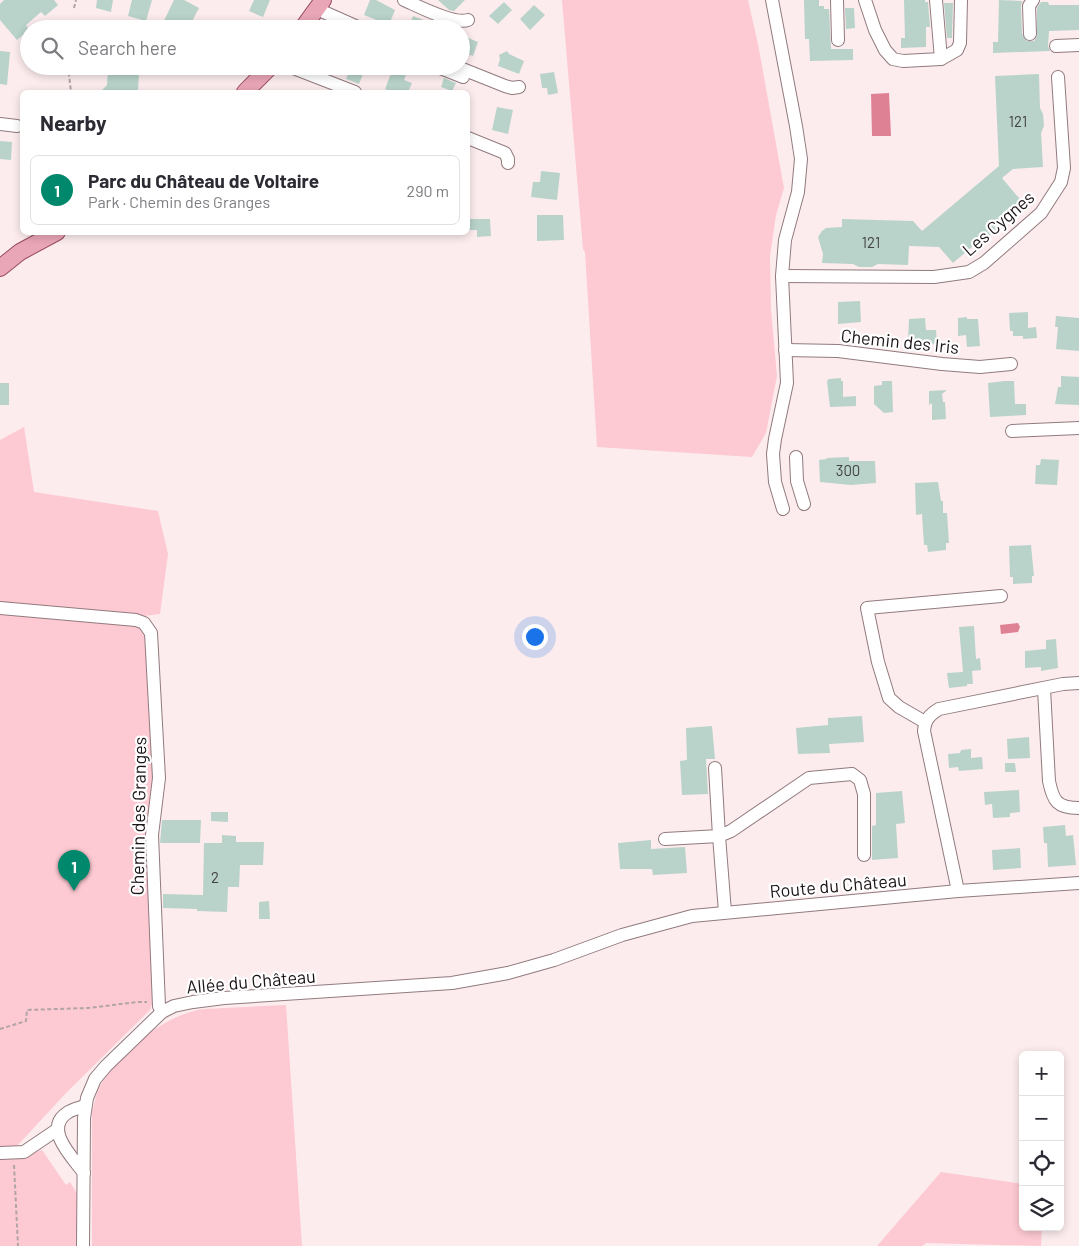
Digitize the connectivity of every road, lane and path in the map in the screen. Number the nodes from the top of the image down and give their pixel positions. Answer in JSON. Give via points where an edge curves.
{"nodes":[{"id":1,"x":76,"y":0,"type":"edge"},
{"id":2,"x":404,"y":0,"type":"edge"},
{"id":3,"x":772,"y":0,"type":"edge"},
{"id":4,"x":837,"y":0,"type":"edge"},
{"id":5,"x":865,"y":0,"type":"edge"},
{"id":6,"x":936,"y":0,"type":"edge"},
{"id":7,"x":962,"y":0,"type":"edge"},
{"id":8,"x":1033,"y":0,"type":"edge"},
{"id":9,"x":74,"y":8,"type":"dead end"},
{"id":10,"x":316,"y":11,"type":"edge"},
{"id":11,"x":328,"y":20,"type":"edge"},
{"id":12,"x":339,"y":20,"type":"edge"},
{"id":13,"x":452,"y":20,"type":"edge"},
{"id":14,"x":1030,"y":34,"type":"dead end"},
{"id":15,"x":838,"y":40,"type":"dead end"},
{"id":16,"x":1079,"y":45,"type":"edge"},
{"id":17,"x":1056,"y":46,"type":"dead end"},
{"id":18,"x":941,"y":59,"type":"junction"},
{"id":19,"x":470,"y":72,"type":"edge"},
{"id":20,"x":69,"y":75,"type":"edge"},
{"id":21,"x":262,"y":75,"type":"edge"},
{"id":22,"x":311,"y":75,"type":"edge"},
{"id":23,"x":458,"y":75,"type":"edge"},
{"id":24,"x":1058,"y":77,"type":"dead end"},
{"id":25,"x":478,"y":83,"type":"dead end"},
{"id":26,"x":519,"y":87,"type":"dead end"},
{"id":27,"x":71,"y":90,"type":"edge"},
{"id":28,"x":247,"y":90,"type":"edge"},
{"id":29,"x":350,"y":90,"type":"edge"},
{"id":30,"x":0,"y":124,"type":"edge"},
{"id":31,"x":17,"y":126,"type":"dead end"},
{"id":32,"x":470,"y":139,"type":"edge"},
{"id":33,"x":508,"y":163,"type":"dead end"},
{"id":34,"x":51,"y":235,"type":"edge"},
{"id":35,"x":20,"y":252,"type":"junction"},
{"id":36,"x":0,"y":258,"type":"edge"},
{"id":37,"x":0,"y":268,"type":"edge"},
{"id":38,"x":782,"y":276,"type":"junction"},
{"id":39,"x":785,"y":350,"type":"junction"},
{"id":40,"x":1011,"y":364,"type":"dead end"},
{"id":41,"x":1079,"y":428,"type":"edge"},
{"id":42,"x":1012,"y":431,"type":"dead end"},
{"id":43,"x":796,"y":457,"type":"dead end"},
{"id":44,"x":804,"y":504,"type":"dead end"},
{"id":45,"x":783,"y":509,"type":"dead end"},
{"id":46,"x":1001,"y":596,"type":"dead end"},
{"id":47,"x":0,"y":608,"type":"edge"},
{"id":48,"x":1079,"y":683,"type":"edge"},
{"id":49,"x":1044,"y":689,"type":"junction"},
{"id":50,"x":925,"y":722,"type":"junction"},
{"id":51,"x":715,"y":768,"type":"dead end"},
{"id":52,"x":1079,"y":808,"type":"edge"},
{"id":53,"x":718,"y":836,"type":"junction"},
{"id":54,"x":666,"y":839,"type":"dead end"},
{"id":55,"x":864,"y":855,"type":"dead end"},
{"id":56,"x":1079,"y":883,"type":"edge"},
{"id":57,"x":958,"y":892,"type":"junction"},
{"id":58,"x":725,"y":912,"type":"junction"},
{"id":59,"x":603,"y":942,"type":"joint"},
{"id":60,"x":161,"y":1009,"type":"junction"},
{"id":61,"x":0,"y":1029,"type":"edge"},
{"id":62,"x":85,"y":1106,"type":"junction"},
{"id":63,"x":58,"y":1128,"type":"junction"},
{"id":64,"x":0,"y":1153,"type":"edge"},
{"id":65,"x":14,"y":1153,"type":"junction"},
{"id":66,"x":84,"y":1173,"type":"junction"},
{"id":67,"x":18,"y":1246,"type":"edge"},
{"id":68,"x":83,"y":1246,"type":"edge"}],
"edges":[{"from":1,"to":9,"type":"path"},
{"from":2,"to":13,"type":"street"},
{"from":3,"to":38,"type":"street","via":[[801,159],[798,192],[785,240]]},
{"from":4,"to":15,"type":"street"},
{"from":5,"to":18,"type":"street","via":[[882,44],[893,59]]},
{"from":6,"to":18,"type":"street"},
{"from":7,"to":18,"type":"street","via":[[960,43],[957,50]]},
{"from":8,"to":14,"type":"street"},
{"from":10,"to":11,"type":"street"},
{"from":10,"to":12,"type":"street"},
{"from":16,"to":17,"type":"street"},
{"from":19,"to":26,"type":"street","via":[[505,86]]},
{"from":20,"to":27,"type":"path"},
{"from":21,"to":28,"type":"main road"},
{"from":22,"to":29,"type":"street"},
{"from":23,"to":25,"type":"street"},
{"from":24,"to":38,"type":"street","name":"Les Cygnes","via":[[1064,168],[1061,182],[1041,213],[984,263],[969,272],[934,276]]},
{"from":30,"to":31,"type":"street"},
{"from":32,"to":33,"type":"street","via":[[505,153]]},
{"from":34,"to":35,"type":"main road"},
{"from":35,"to":36,"type":"main road"},
{"from":35,"to":37,"type":"main road"},
{"from":38,"to":39,"type":"street"},
{"from":39,"to":40,"type":"street","name":"Chemin des Iris","via":[[838,351],[980,367]]},
{"from":39,"to":45,"type":"street","via":[[787,383],[773,454],[775,482]]},
{"from":41,"to":42,"type":"street"},
{"from":43,"to":44,"type":"street","via":[[797,481]]},
{"from":46,"to":50,"type":"street","via":[[867,608],[889,698]]},
{"from":47,"to":60,"type":"street","name":"Chemin des Granges","via":[[118,617],[144,623],[151,633],[159,778],[152,835]]},
{"from":48,"to":49,"type":"street"},
{"from":49,"to":50,"type":"street","via":[[938,709]]},
{"from":49,"to":52,"type":"street","via":[[1051,792],[1053,798],[1065,807]]},
{"from":50,"to":57,"type":"street","via":[[924,731]]},
{"from":51,"to":53,"type":"street"},
{"from":53,"to":54,"type":"street"},
{"from":53,"to":55,"type":"street","via":[[731,831],[809,778],[852,774],[860,780],[864,794]]},
{"from":53,"to":58,"type":"street"},
{"from":56,"to":57,"type":"street","name":"Route du Château"},
{"from":57,"to":58,"type":"street","name":"Route du Château"},
{"from":58,"to":59,"type":"street","name":"Route du Château","via":[[666,922]]},
{"from":59,"to":60,"type":"street","name":"Allée du Château","via":[[508,973],[452,984],[224,998]]},
{"from":60,"to":61,"type":"path","via":[[138,1002],[27,1010],[26,1021]]},
{"from":60,"to":62,"type":"street","name":"Allée du Château","via":[[102,1070],[92,1085]]},
{"from":62,"to":63,"type":"street","via":[[66,1114]]},
{"from":62,"to":66,"type":"street","name":"Allée du Château"},
{"from":63,"to":65,"type":"street","via":[[24,1152]]},
{"from":63,"to":66,"type":"street","via":[[60,1140]]},
{"from":64,"to":65,"type":"street"},
{"from":65,"to":67,"type":"path"},
{"from":66,"to":68,"type":"street","name":"Allée du Château"}]}
